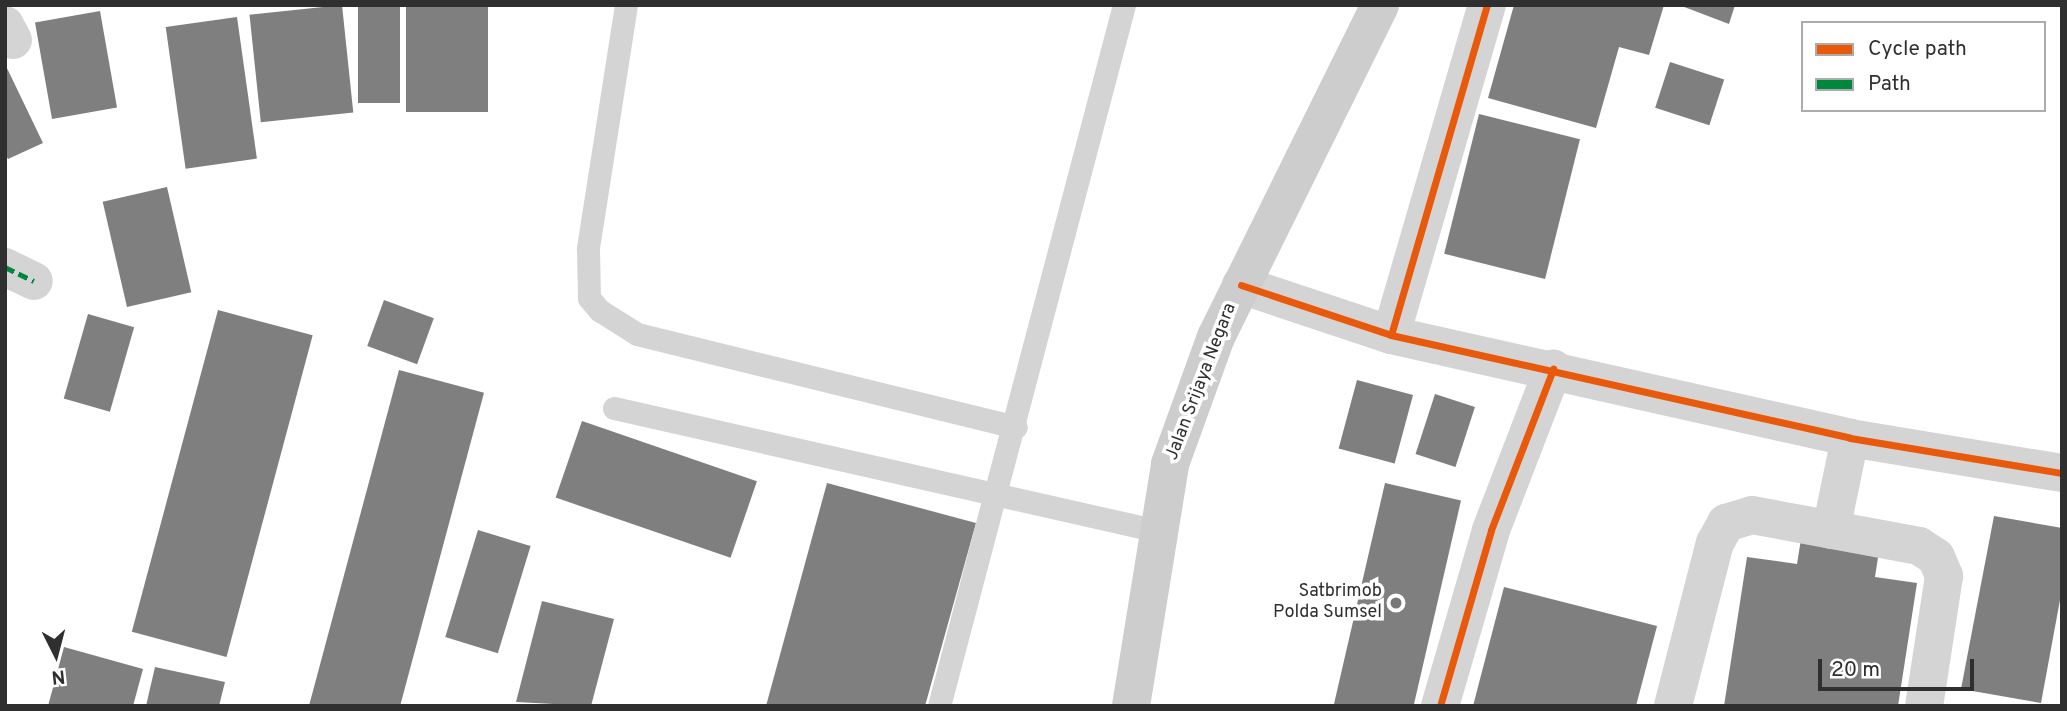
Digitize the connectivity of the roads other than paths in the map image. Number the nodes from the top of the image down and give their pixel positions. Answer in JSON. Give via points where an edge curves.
{"nodes":[{"id":1,"x":626,"y":5,"type":"edge"},
{"id":2,"x":1124,"y":5,"type":"edge"},
{"id":3,"x":1380,"y":5,"type":"edge"},
{"id":4,"x":1487,"y":5,"type":"edge"},
{"id":5,"x":1241,"y":285,"type":"junction"},
{"id":6,"x":1391,"y":334,"type":"junction"},
{"id":7,"x":1552,"y":369,"type":"junction"},
{"id":8,"x":614,"y":408,"type":"dead end"},
{"id":9,"x":1016,"y":427,"type":"junction"},
{"id":10,"x":1850,"y":438,"type":"junction"},
{"id":11,"x":2062,"y":473,"type":"edge"},
{"id":12,"x":998,"y":492,"type":"junction"},
{"id":13,"x":1831,"y":530,"type":"junction"},
{"id":14,"x":1158,"y":531,"type":"junction"},
{"id":15,"x":939,"y":706,"type":"edge"},
{"id":16,"x":1131,"y":706,"type":"edge"},
{"id":17,"x":1440,"y":706,"type":"edge"},
{"id":18,"x":1673,"y":706,"type":"edge"},
{"id":19,"x":1924,"y":706,"type":"edge"}],
"edges":[{"from":1,"to":9,"type":"lane","via":[[588,249],[589,298],[599,310],[637,334]]},
{"from":2,"to":9,"type":"lane"},
{"from":3,"to":5,"type":"main road","name":"Jalan Srijaya Negara"},
{"from":4,"to":6,"type":"street"},
{"from":5,"to":6,"type":"street"},
{"from":5,"to":14,"type":"main road","name":"Jalan Srijaya Negara","via":[[1216,337],[1170,464]]},
{"from":6,"to":7,"type":"street"},
{"from":7,"to":10,"type":"street"},
{"from":7,"to":17,"type":"street","via":[[1490,530]]},
{"from":8,"to":12,"type":"lane"},
{"from":9,"to":12,"type":"lane"},
{"from":10,"to":11,"type":"street"},
{"from":10,"to":13,"type":"street"},
{"from":12,"to":14,"type":"lane"},
{"from":12,"to":15,"type":"lane"},
{"from":13,"to":18,"type":"street","via":[[1752,515],[1726,523],[1715,543]]},
{"from":13,"to":19,"type":"street","via":[[1919,546],[1936,557],[1944,576]]},
{"from":14,"to":16,"type":"main road","name":"Jalan Srijaya Negara"}]}
